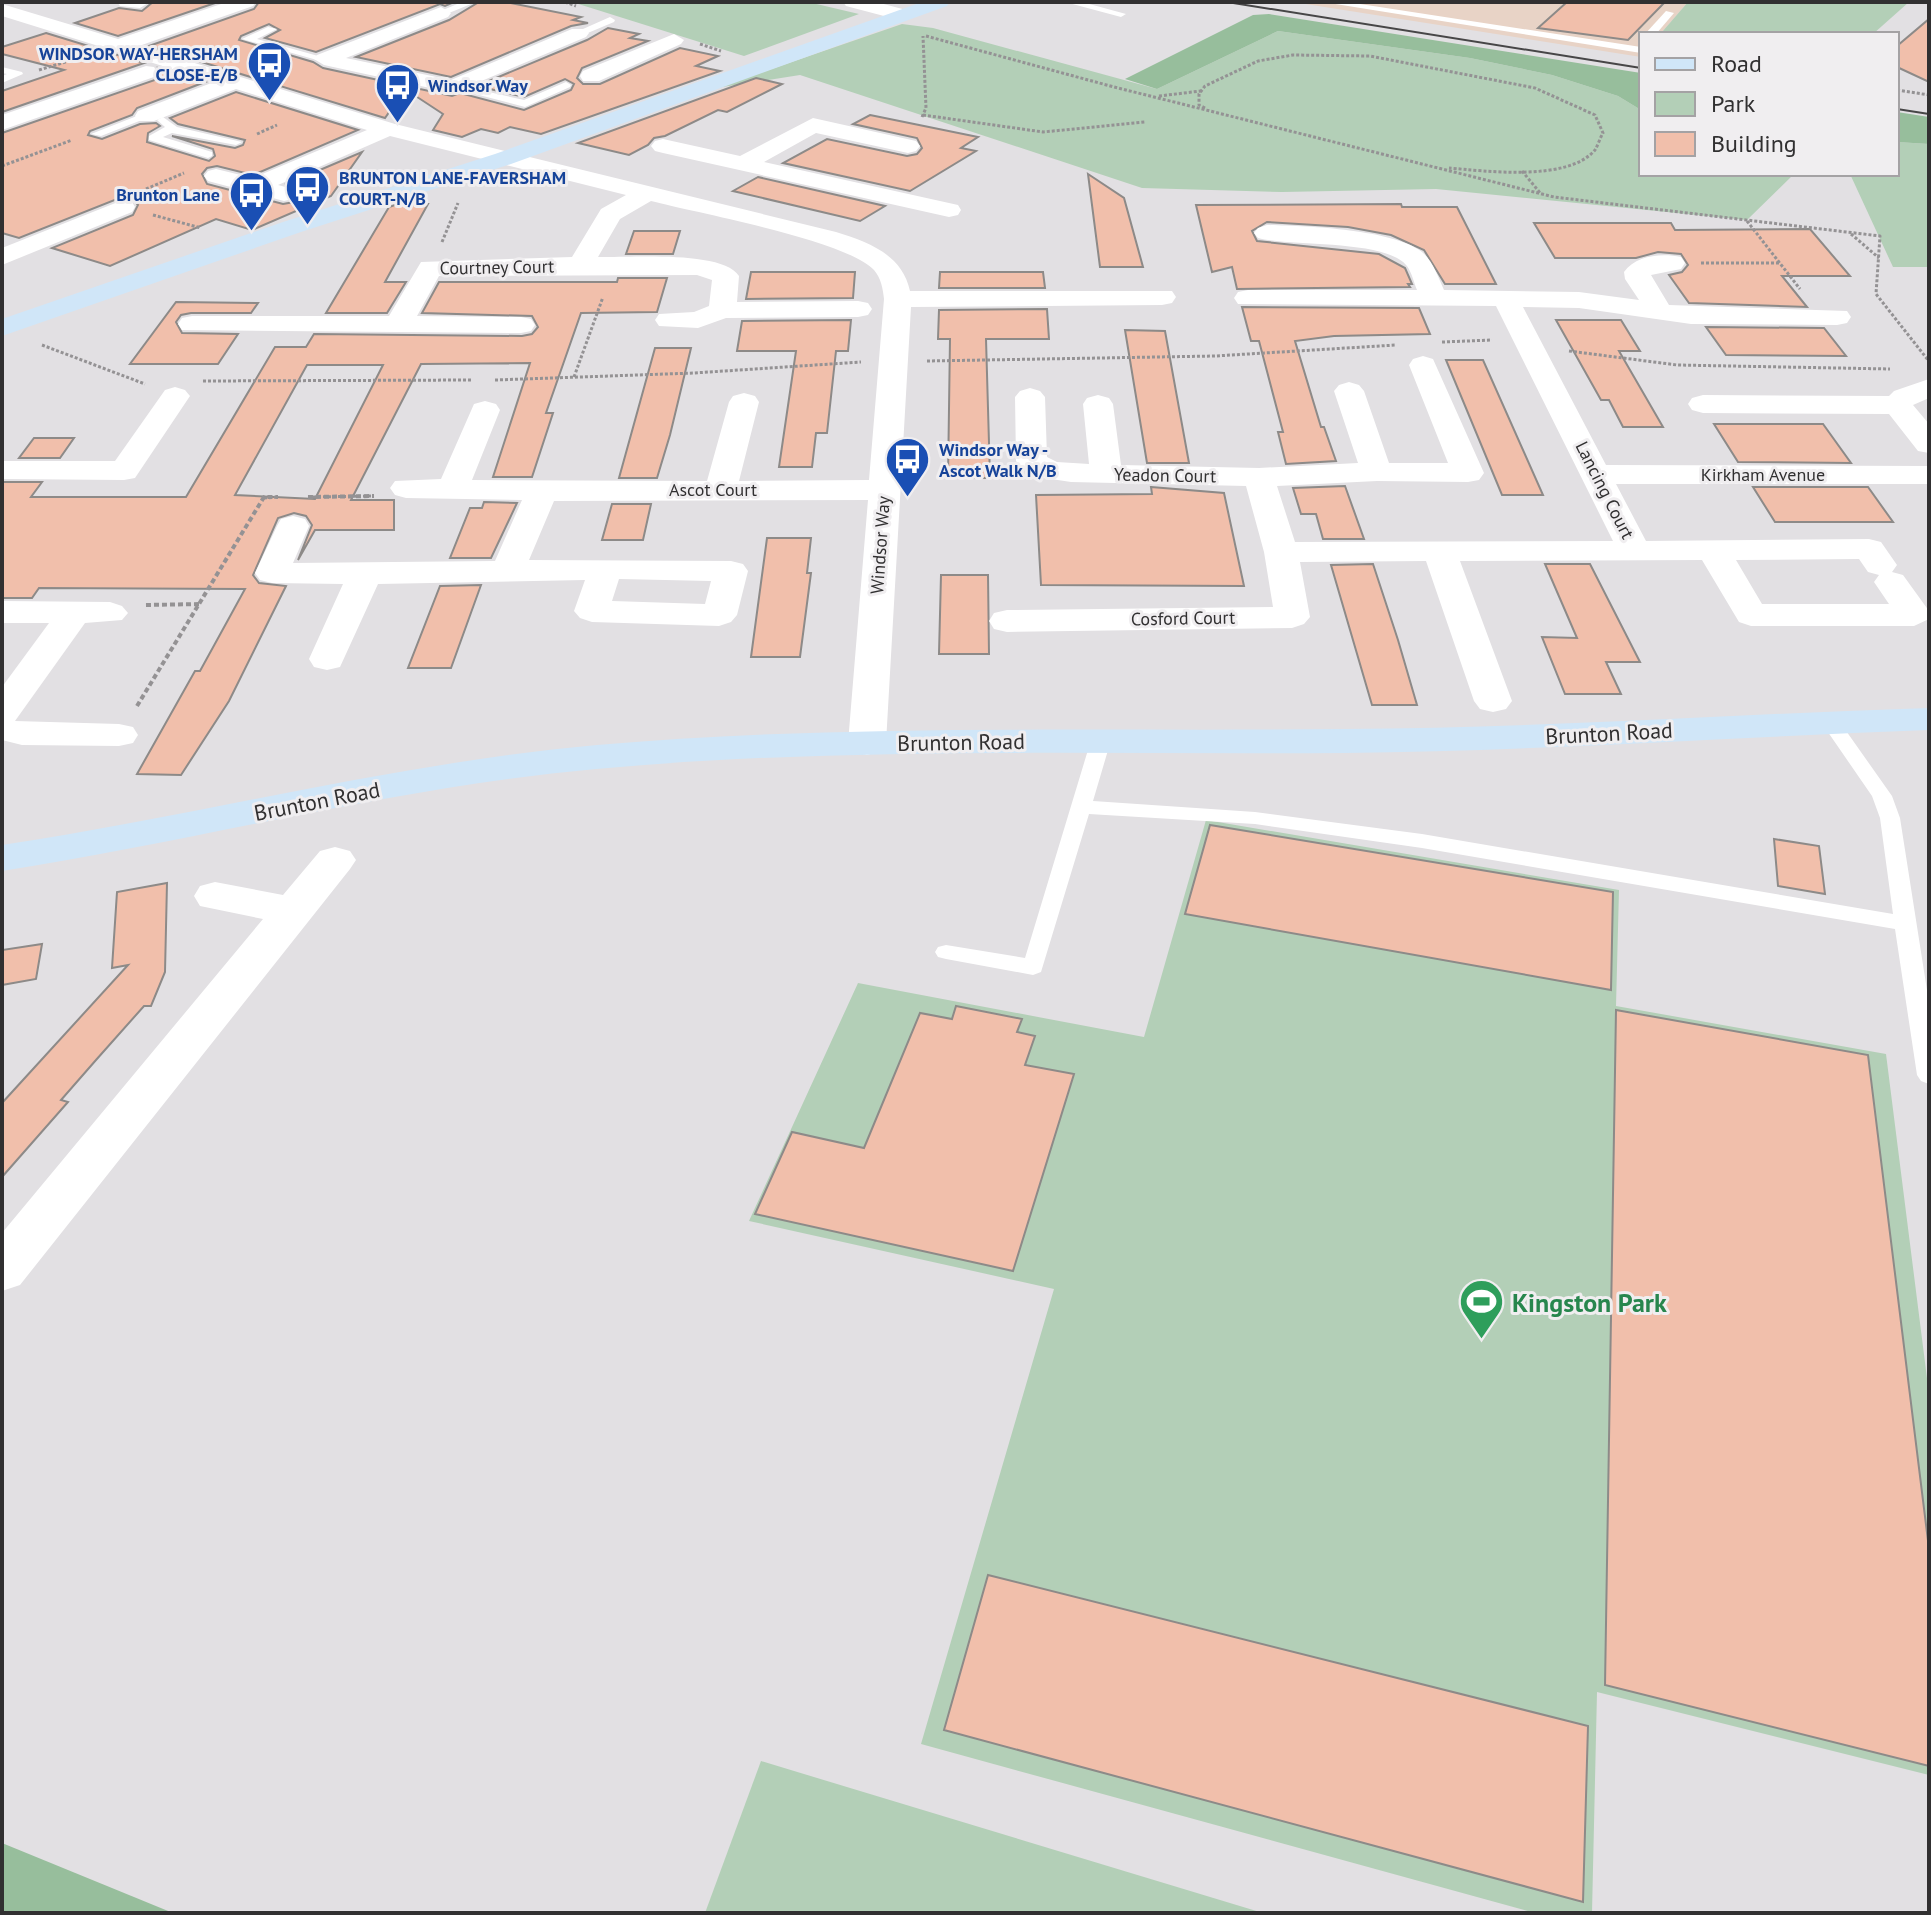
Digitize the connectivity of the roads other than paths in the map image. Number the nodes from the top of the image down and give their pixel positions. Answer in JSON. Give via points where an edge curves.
{"nodes":[{"id":1,"x":127,"y":2,"type":"edge"},
{"id":2,"x":140,"y":2,"type":"edge"},
{"id":3,"x":246,"y":2,"type":"edge"},
{"id":4,"x":469,"y":2,"type":"edge"},
{"id":5,"x":854,"y":2,"type":"edge"},
{"id":6,"x":940,"y":2,"type":"edge"},
{"id":7,"x":1070,"y":2,"type":"edge"},
{"id":8,"x":1328,"y":2,"type":"edge"},
{"id":9,"x":2,"y":10,"type":"edge"},
{"id":10,"x":441,"y":13,"type":"joint"},
{"id":11,"x":1669,"y":13,"type":"dead end"},
{"id":12,"x":1121,"y":14,"type":"dead end"},
{"id":13,"x":903,"y":15,"type":"junction"},
{"id":14,"x":610,"y":20,"type":"dead end"},
{"id":15,"x":45,"y":24,"type":"junction"},
{"id":16,"x":272,"y":29,"type":"dead end"},
{"id":17,"x":1652,"y":32,"type":"edge"},
{"id":18,"x":11,"y":35,"type":"dead end"},
{"id":19,"x":674,"y":40,"type":"dead end"},
{"id":20,"x":586,"y":46,"type":"junction"},
{"id":21,"x":116,"y":47,"type":"junction"},
{"id":22,"x":1639,"y":48,"type":"edge"},
{"id":23,"x":324,"y":59,"type":"junction"},
{"id":24,"x":628,"y":60,"type":"junction"},
{"id":25,"x":2,"y":70,"type":"edge"},
{"id":26,"x":146,"y":72,"type":"dead end"},
{"id":27,"x":393,"y":74,"type":"junction"},
{"id":28,"x":591,"y":76,"type":"dead end"},
{"id":29,"x":2,"y":80,"type":"edge"},
{"id":30,"x":232,"y":83,"type":"junction"},
{"id":31,"x":566,"y":85,"type":"dead end"},
{"id":32,"x":453,"y":87,"type":"junction"},
{"id":33,"x":74,"y":98,"type":"junction"},
{"id":34,"x":311,"y":107,"type":"junction"},
{"id":35,"x":922,"y":116,"type":"road end"},
{"id":36,"x":160,"y":122,"type":"junction"},
{"id":37,"x":2,"y":124,"type":"edge"},
{"id":38,"x":388,"y":129,"type":"junction"},
{"id":39,"x":97,"y":134,"type":"dead end"},
{"id":40,"x":57,"y":140,"type":"dead end"},
{"id":41,"x":883,"y":140,"type":"junction"},
{"id":42,"x":236,"y":142,"type":"dead end"},
{"id":43,"x":663,"y":146,"type":"dead end"},
{"id":44,"x":908,"y":146,"type":"dead end"},
{"id":45,"x":503,"y":159,"type":"junction"},
{"id":46,"x":743,"y":164,"type":"junction"},
{"id":47,"x":207,"y":166,"type":"joint"},
{"id":48,"x":255,"y":186,"type":"junction"},
{"id":49,"x":860,"y":190,"type":"junction"},
{"id":50,"x":647,"y":193,"type":"junction"},
{"id":51,"x":297,"y":197,"type":"dead end"},
{"id":52,"x":123,"y":207,"type":"road end"},
{"id":53,"x":949,"y":210,"type":"dead end"},
{"id":54,"x":794,"y":230,"type":"junction"},
{"id":55,"x":1267,"y":233,"type":"dead end"},
{"id":56,"x":2,"y":257,"type":"edge"},
{"id":57,"x":1672,"y":263,"type":"road end"},
{"id":58,"x":581,"y":265,"type":"junction"},
{"id":59,"x":1162,"y":297,"type":"dead end"},
{"id":60,"x":1248,"y":298,"type":"dead end"},
{"id":61,"x":1434,"y":298,"type":"junction"},
{"id":62,"x":1505,"y":298,"type":"junction"},
{"id":63,"x":898,"y":299,"type":"junction"},
{"id":64,"x":858,"y":309,"type":"dead end"},
{"id":65,"x":722,"y":310,"type":"junction"},
{"id":66,"x":1659,"y":310,"type":"junction"},
{"id":67,"x":1829,"y":317,"type":"road end"},
{"id":68,"x":669,"y":320,"type":"dead end"},
{"id":69,"x":192,"y":324,"type":"dead end"},
{"id":70,"x":398,"y":325,"type":"junction"},
{"id":71,"x":521,"y":325,"type":"dead end"},
{"id":72,"x":2,"y":328,"type":"edge"},
{"id":73,"x":1423,"y":365,"type":"dead end"},
{"id":74,"x":1929,"y":388,"type":"edge"},
{"id":75,"x":1349,"y":391,"type":"dead end"},
{"id":76,"x":175,"y":396,"type":"road end"},
{"id":77,"x":1030,"y":397,"type":"dead end"},
{"id":78,"x":744,"y":402,"type":"dead end"},
{"id":79,"x":1098,"y":404,"type":"dead end"},
{"id":80,"x":1703,"y":404,"type":"dead end"},
{"id":81,"x":1897,"y":405,"type":"junction"},
{"id":82,"x":485,"y":410,"type":"dead end"},
{"id":83,"x":1929,"y":444,"type":"edge"},
{"id":84,"x":2,"y":470,"type":"edge"},
{"id":85,"x":1377,"y":472,"type":"junction"},
{"id":86,"x":1106,"y":473,"type":"junction"},
{"id":87,"x":1597,"y":474,"type":"junction"},
{"id":88,"x":1929,"y":475,"type":"edge"},
{"id":89,"x":1259,"y":477,"type":"junction"},
{"id":90,"x":406,"y":488,"type":"road end"},
{"id":91,"x":453,"y":488,"type":"junction"},
{"id":92,"x":721,"y":488,"type":"junction"},
{"id":93,"x":884,"y":490,"type":"junction"},
{"id":94,"x":542,"y":491,"type":"junction"},
{"id":95,"x":290,"y":507,"type":"road end"},
{"id":96,"x":1713,"y":550,"type":"junction"},
{"id":97,"x":1439,"y":551,"type":"junction"},
{"id":98,"x":1635,"y":551,"type":"junction"},
{"id":99,"x":1281,"y":552,"type":"junction"},
{"id":100,"x":508,"y":571,"type":"junction"},
{"id":101,"x":731,"y":571,"type":"dead end"},
{"id":102,"x":365,"y":574,"type":"junction"},
{"id":103,"x":2,"y":612,"type":"edge"},
{"id":104,"x":1007,"y":621,"type":"dead end"},
{"id":105,"x":327,"y":659,"type":"dead end"},
{"id":106,"x":1493,"y":701,"type":"dead end"},
{"id":107,"x":2,"y":713,"type":"edge"},
{"id":108,"x":1929,"y":719,"type":"edge"},
{"id":109,"x":1830,"y":722,"type":"junction"},
{"id":110,"x":2,"y":729,"type":"edge"},
{"id":111,"x":119,"y":735,"type":"road end"},
{"id":112,"x":1101,"y":740,"type":"junction"},
{"id":113,"x":867,"y":743,"type":"junction"},
{"id":114,"x":1081,"y":807,"type":"junction"},
{"id":115,"x":2,"y":858,"type":"edge"},
{"id":116,"x":335,"y":860,"type":"dead end"},
{"id":117,"x":215,"y":896,"type":"dead end"},
{"id":118,"x":293,"y":911,"type":"junction"},
{"id":119,"x":1905,"y":923,"type":"junction"},
{"id":120,"x":946,"y":952,"type":"dead end"},
{"id":121,"x":1929,"y":1075,"type":"edge"},
{"id":122,"x":2,"y":1270,"type":"edge"}],
"edges":[{"from":1,"to":2,"type":"street"},
{"from":3,"to":21,"type":"street"},
{"from":4,"to":10,"type":"lane"},
{"from":5,"to":13,"type":"street"},
{"from":6,"to":13,"type":"street"},
{"from":7,"to":12,"type":"lane"},
{"from":8,"to":22,"type":"lane"},
{"from":9,"to":15,"type":"street","name":"Windsor Way"},
{"from":10,"to":23,"type":"street"},
{"from":11,"to":17,"type":"lane"},
{"from":13,"to":45,"type":"street"},
{"from":14,"to":20,"type":"lane"},
{"from":15,"to":18,"type":"street"},
{"from":15,"to":21,"type":"street","name":"Windsor Way"},
{"from":16,"to":23,"type":"lane","via":[[247,39]]},
{"from":19,"to":24,"type":"street"},
{"from":20,"to":24,"type":"street"},
{"from":20,"to":32,"type":"street","via":[[551,45]]},
{"from":21,"to":30,"type":"street","name":"Windsor Way"},
{"from":23,"to":27,"type":"street"},
{"from":24,"to":28,"type":"street"},
{"from":25,"to":29,"type":"lane","via":[[18,74]]},
{"from":26,"to":33,"type":"street"},
{"from":27,"to":32,"type":"street"},
{"from":27,"to":34,"type":"street"},
{"from":30,"to":34,"type":"street","name":"Windsor Way"},
{"from":30,"to":36,"type":"street"},
{"from":31,"to":32,"type":"lane","via":[[525,104]]},
{"from":33,"to":36,"type":"street"},
{"from":33,"to":37,"type":"street"},
{"from":34,"to":38,"type":"street","name":"Windsor Way"},
{"from":35,"to":41,"type":"street"},
{"from":36,"to":39,"type":"lane"},
{"from":36,"to":42,"type":"lane"},
{"from":36,"to":47,"type":"lane","via":[[153,138]]},
{"from":37,"to":40,"type":"street"},
{"from":38,"to":45,"type":"street","name":"Windsor Way"},
{"from":38,"to":48,"type":"street"},
{"from":41,"to":44,"type":"street"},
{"from":41,"to":46,"type":"street","via":[[813,125]]},
{"from":43,"to":46,"type":"street"},
{"from":45,"to":50,"type":"street","name":"Windsor Way"},
{"from":45,"to":72,"type":"street"},
{"from":46,"to":49,"type":"street"},
{"from":47,"to":48,"type":"street"},
{"from":48,"to":51,"type":"street"},
{"from":49,"to":53,"type":"street"},
{"from":49,"to":54,"type":"street"},
{"from":50,"to":54,"type":"street","name":"Windsor Way"},
{"from":50,"to":58,"type":"street","name":"Courtney Court","via":[[610,214]]},
{"from":52,"to":56,"type":"street"},
{"from":54,"to":63,"type":"street","name":"Windsor Way","via":[[856,246],[883,261],[897,285]]},
{"from":55,"to":61,"type":"street","via":[[1307,233],[1399,251],[1416,260]]},
{"from":57,"to":66,"type":"street","via":[[1652,264],[1637,272]]},
{"from":58,"to":65,"type":"street","name":"Courtney Court","via":[[716,270],[726,276]]},
{"from":58,"to":70,"type":"street","name":"Courtney Court","via":[[430,268]]},
{"from":59,"to":63,"type":"street"},
{"from":60,"to":61,"type":"street"},
{"from":61,"to":62,"type":"street"},
{"from":62,"to":66,"type":"street"},
{"from":62,"to":87,"type":"street","name":"Lancing Court"},
{"from":63,"to":93,"type":"street","name":"Windsor Way"},
{"from":64,"to":65,"type":"street"},
{"from":65,"to":68,"type":"street","via":[[698,320]]},
{"from":66,"to":67,"type":"street","via":[[1702,316]]},
{"from":69,"to":70,"type":"street"},
{"from":70,"to":71,"type":"street"},
{"from":73,"to":85,"type":"street","name":"Yeadon Court","via":[[1468,473]]},
{"from":74,"to":81,"type":"street"},
{"from":75,"to":85,"type":"street"},
{"from":76,"to":84,"type":"street","via":[[124,471]]},
{"from":77,"to":86,"type":"street","name":"Yeadon Court","via":[[1032,461],[1049,470]]},
{"from":78,"to":92,"type":"street"},
{"from":79,"to":86,"type":"street"},
{"from":80,"to":81,"type":"street"},
{"from":81,"to":83,"type":"street"},
{"from":82,"to":91,"type":"street"},
{"from":85,"to":89,"type":"street","name":"Yeadon Court"},
{"from":86,"to":89,"type":"street","name":"Yeadon Court"},
{"from":87,"to":88,"type":"street","name":"Kirkham Avenue"},
{"from":87,"to":98,"type":"street","name":"Lancing Court"},
{"from":89,"to":99,"type":"street"},
{"from":90,"to":91,"type":"street","name":"Ascot Court"},
{"from":91,"to":94,"type":"street","name":"Ascot Court"},
{"from":92,"to":93,"type":"street","name":"Ascot Court"},
{"from":92,"to":94,"type":"street","name":"Ascot Court"},
{"from":93,"to":113,"type":"street","name":"Windsor Way"},
{"from":94,"to":100,"type":"street"},
{"from":95,"to":102,"type":"street","via":[[272,573]]},
{"from":96,"to":96,"type":"street","via":[[1751,615],[1914,615],[1869,549]]},
{"from":96,"to":98,"type":"street"},
{"from":97,"to":98,"type":"street","name":"Lancing Court"},
{"from":97,"to":99,"type":"street","name":"Lancing Court"},
{"from":97,"to":106,"type":"street"},
{"from":99,"to":104,"type":"street","name":"Cosford Court","via":[[1292,617]]},
{"from":100,"to":101,"type":"street","via":[[605,569],[592,611],[719,615]]},
{"from":100,"to":102,"type":"street"},
{"from":102,"to":105,"type":"street"},
{"from":103,"to":107,"type":"street","via":[[93,613]]},
{"from":108,"to":109,"type":"street","name":"Brunton Road"},
{"from":109,"to":112,"type":"street","name":"Brunton Road","via":[[1493,738]]},
{"from":109,"to":119,"type":"lane","via":[[1882,796]]},
{"from":110,"to":111,"type":"street"},
{"from":112,"to":113,"type":"street","name":"Brunton Road"},
{"from":112,"to":114,"type":"lane"},
{"from":113,"to":115,"type":"street","name":"Brunton Road","via":[[671,751],[513,766]]},
{"from":114,"to":119,"type":"lane","via":[[1255,818],[1422,841]]},
{"from":114,"to":120,"type":"lane","via":[[1033,967]]},
{"from":116,"to":118,"type":"street"},
{"from":117,"to":118,"type":"street"},
{"from":118,"to":122,"type":"street"},
{"from":119,"to":121,"type":"lane"}]}
